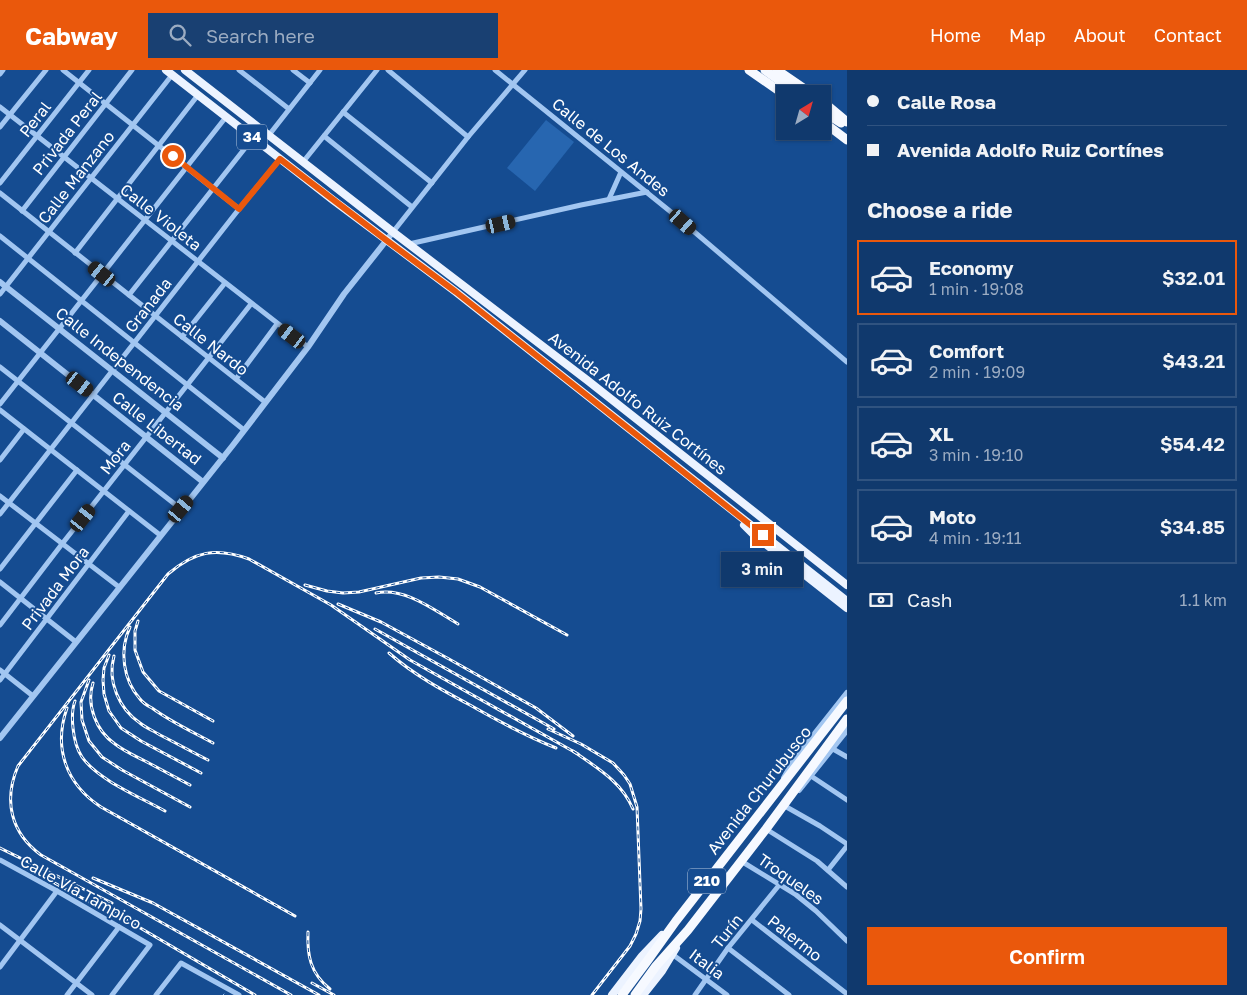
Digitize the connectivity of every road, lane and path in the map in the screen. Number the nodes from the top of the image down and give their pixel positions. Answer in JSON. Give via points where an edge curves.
{"nodes":[{"id":1,"x":3,"y":70,"type":"edge"},
{"id":2,"x":46,"y":70,"type":"edge"},
{"id":3,"x":62,"y":70,"type":"edge"},
{"id":4,"x":89,"y":70,"type":"edge"},
{"id":5,"x":132,"y":70,"type":"edge"},
{"id":6,"x":185,"y":70,"type":"edge"},
{"id":7,"x":239,"y":70,"type":"edge"},
{"id":8,"x":293,"y":70,"type":"edge"},
{"id":9,"x":320,"y":70,"type":"edge"},
{"id":10,"x":377,"y":70,"type":"edge"},
{"id":11,"x":388,"y":70,"type":"edge"},
{"id":12,"x":495,"y":70,"type":"edge"},
{"id":13,"x":525,"y":70,"type":"edge"},
{"id":14,"x":749,"y":70,"type":"edge"},
{"id":15,"x":765,"y":70,"type":"edge"},
{"id":16,"x":777,"y":70,"type":"edge"},
{"id":17,"x":169,"y":72,"type":"edge"},
{"id":18,"x":0,"y":74,"type":"edge"},
{"id":19,"x":79,"y":83,"type":"junction"},
{"id":20,"x":310,"y":83,"type":"junction"},
{"id":21,"x":513,"y":85,"type":"junction"},
{"id":22,"x":786,"y":85,"type":"edge"},
{"id":23,"x":799,"y":85,"type":"edge"},
{"id":24,"x":776,"y":89,"type":"edge"},
{"id":25,"x":198,"y":95,"type":"junction"},
{"id":26,"x":105,"y":104,"type":"junction"},
{"id":27,"x":0,"y":107,"type":"edge"},
{"id":28,"x":289,"y":109,"type":"junction"},
{"id":29,"x":831,"y":109,"type":"edge"},
{"id":30,"x":344,"y":112,"type":"junction"},
{"id":31,"x":10,"y":115,"type":"junction"},
{"id":32,"x":226,"y":117,"type":"junction"},
{"id":33,"x":831,"y":117,"type":"edge"},
{"id":34,"x":847,"y":122,"type":"edge"},
{"id":35,"x":132,"y":125,"type":"junction"},
{"id":36,"x":0,"y":128,"type":"edge"},
{"id":37,"x":831,"y":128,"type":"edge"},
{"id":38,"x":847,"y":128,"type":"edge"},
{"id":39,"x":269,"y":135,"type":"junction"},
{"id":40,"x":38,"y":136,"type":"junction"},
{"id":41,"x":324,"y":136,"type":"junction"},
{"id":42,"x":468,"y":137,"type":"junction"},
{"id":43,"x":253,"y":138,"type":"junction"},
{"id":44,"x":847,"y":140,"type":"edge"},
{"id":45,"x":159,"y":145,"type":"junction"},
{"id":46,"x":64,"y":157,"type":"junction"},
{"id":47,"x":280,"y":159,"type":"junction"},
{"id":48,"x":303,"y":162,"type":"junction"},
{"id":49,"x":186,"y":167,"type":"junction"},
{"id":50,"x":621,"y":172,"type":"junction"},
{"id":51,"x":90,"y":178,"type":"junction"},
{"id":52,"x":0,"y":183,"type":"edge"},
{"id":53,"x":432,"y":183,"type":"junction"},
{"id":54,"x":213,"y":188,"type":"junction"},
{"id":55,"x":647,"y":192,"type":"junction"},
{"id":56,"x":0,"y":193,"type":"edge"},
{"id":57,"x":118,"y":199,"type":"junction"},
{"id":58,"x":610,"y":199,"type":"junction"},
{"id":59,"x":412,"y":207,"type":"junction"},
{"id":60,"x":239,"y":209,"type":"junction"},
{"id":61,"x":22,"y":210,"type":"junction"},
{"id":62,"x":144,"y":220,"type":"junction"},
{"id":63,"x":48,"y":231,"type":"junction"},
{"id":64,"x":393,"y":232,"type":"junction"},
{"id":65,"x":0,"y":236,"type":"edge"},
{"id":66,"x":386,"y":240,"type":"junction"},
{"id":67,"x":171,"y":241,"type":"junction"},
{"id":68,"x":409,"y":244,"type":"junction"},
{"id":69,"x":75,"y":252,"type":"junction"},
{"id":70,"x":28,"y":258,"type":"junction"},
{"id":71,"x":198,"y":262,"type":"junction"},
{"id":72,"x":102,"y":274,"type":"junction"},
{"id":73,"x":0,"y":282,"type":"edge"},
{"id":74,"x":225,"y":283,"type":"junction"},
{"id":75,"x":6,"y":287,"type":"junction"},
{"id":76,"x":0,"y":294,"type":"edge"},
{"id":77,"x":129,"y":295,"type":"junction"},
{"id":78,"x":81,"y":301,"type":"junction"},
{"id":79,"x":251,"y":304,"type":"junction"},
{"id":80,"x":155,"y":316,"type":"junction"},
{"id":81,"x":0,"y":321,"type":"edge"},
{"id":82,"x":277,"y":324,"type":"junction"},
{"id":83,"x":59,"y":329,"type":"junction"},
{"id":84,"x":182,"y":337,"type":"junction"},
{"id":85,"x":134,"y":343,"type":"junction"},
{"id":86,"x":308,"y":347,"type":"junction"},
{"id":87,"x":40,"y":353,"type":"junction"},
{"id":88,"x":209,"y":358,"type":"junction"},
{"id":89,"x":847,"y":362,"type":"edge"},
{"id":90,"x":0,"y":367,"type":"edge"},
{"id":91,"x":113,"y":371,"type":"junction"},
{"id":92,"x":236,"y":379,"type":"junction"},
{"id":93,"x":18,"y":381,"type":"junction"},
{"id":94,"x":188,"y":385,"type":"junction"},
{"id":95,"x":94,"y":395,"type":"junction"},
{"id":96,"x":266,"y":402,"type":"junction"},
{"id":97,"x":0,"y":404,"type":"edge"},
{"id":98,"x":0,"y":410,"type":"edge"},
{"id":99,"x":166,"y":413,"type":"junction"},
{"id":100,"x":71,"y":423,"type":"junction"},
{"id":101,"x":24,"y":428,"type":"junction"},
{"id":102,"x":244,"y":430,"type":"junction"},
{"id":103,"x":147,"y":437,"type":"junction"},
{"id":104,"x":51,"y":450,"type":"junction"},
{"id":105,"x":223,"y":458,"type":"junction"},
{"id":106,"x":0,"y":460,"type":"edge"},
{"id":107,"x":125,"y":465,"type":"junction"},
{"id":108,"x":77,"y":470,"type":"junction"},
{"id":109,"x":203,"y":482,"type":"junction"},
{"id":110,"x":104,"y":492,"type":"junction"},
{"id":111,"x":0,"y":496,"type":"edge"},
{"id":112,"x":721,"y":502,"type":"junction"},
{"id":113,"x":8,"y":503,"type":"junction"},
{"id":114,"x":181,"y":509,"type":"junction"},
{"id":115,"x":129,"y":511,"type":"junction"},
{"id":116,"x":0,"y":514,"type":"edge"},
{"id":117,"x":35,"y":523,"type":"junction"},
{"id":118,"x":160,"y":535,"type":"junction"},
{"id":119,"x":62,"y":544,"type":"junction"},
{"id":120,"x":89,"y":565,"type":"junction"},
{"id":121,"x":0,"y":569,"type":"edge"},
{"id":122,"x":0,"y":582,"type":"edge"},
{"id":123,"x":847,"y":585,"type":"edge"},
{"id":124,"x":119,"y":588,"type":"junction"},
{"id":125,"x":21,"y":599,"type":"junction"},
{"id":126,"x":847,"y":601,"type":"edge"},
{"id":127,"x":847,"y":608,"type":"edge"},
{"id":128,"x":47,"y":619,"type":"junction"},
{"id":129,"x":0,"y":626,"type":"edge"},
{"id":130,"x":76,"y":642,"type":"junction"},
{"id":131,"x":0,"y":670,"type":"edge"},
{"id":132,"x":5,"y":674,"type":"junction"},
{"id":133,"x":0,"y":680,"type":"edge"},
{"id":134,"x":847,"y":693,"type":"edge"},
{"id":135,"x":33,"y":696,"type":"junction"},
{"id":136,"x":847,"y":701,"type":"edge"},
{"id":137,"x":847,"y":719,"type":"edge"},
{"id":138,"x":847,"y":730,"type":"edge"},
{"id":139,"x":0,"y":738,"type":"edge"},
{"id":140,"x":840,"y":739,"type":"edge"},
{"id":141,"x":833,"y":749,"type":"junction"},
{"id":142,"x":847,"y":757,"type":"edge"},
{"id":143,"x":811,"y":776,"type":"junction"},
{"id":144,"x":780,"y":787,"type":"junction"},
{"id":145,"x":847,"y":800,"type":"edge"},
{"id":146,"x":785,"y":801,"type":"junction"},
{"id":147,"x":766,"y":829,"type":"junction"},
{"id":148,"x":847,"y":845,"type":"edge"},
{"id":149,"x":0,"y":860,"type":"edge"},
{"id":150,"x":741,"y":861,"type":"junction"},
{"id":151,"x":828,"y":870,"type":"junction"},
{"id":152,"x":780,"y":884,"type":"junction"},
{"id":153,"x":847,"y":887,"type":"edge"},
{"id":154,"x":57,"y":891,"type":"junction"},
{"id":155,"x":752,"y":920,"type":"junction"},
{"id":156,"x":676,"y":921,"type":"junction"},
{"id":157,"x":0,"y":925,"type":"edge"},
{"id":158,"x":119,"y":927,"type":"junction"},
{"id":159,"x":688,"y":930,"type":"junction"},
{"id":160,"x":21,"y":940,"type":"junction"},
{"id":161,"x":847,"y":941,"type":"edge"},
{"id":162,"x":728,"y":948,"type":"junction"},
{"id":163,"x":672,"y":954,"type":"junction"},
{"id":164,"x":0,"y":967,"type":"edge"},
{"id":165,"x":706,"y":980,"type":"junction"},
{"id":166,"x":76,"y":983,"type":"junction"},
{"id":167,"x":158,"y":994,"type":"edge"},
{"id":168,"x":847,"y":994,"type":"edge"},
{"id":169,"x":67,"y":995,"type":"edge"},
{"id":170,"x":92,"y":995,"type":"edge"},
{"id":171,"x":112,"y":995,"type":"edge"},
{"id":172,"x":238,"y":995,"type":"edge"},
{"id":173,"x":612,"y":995,"type":"edge"},
{"id":174,"x":622,"y":995,"type":"edge"},
{"id":175,"x":635,"y":995,"type":"edge"},
{"id":176,"x":643,"y":995,"type":"edge"},
{"id":177,"x":695,"y":995,"type":"edge"},
{"id":178,"x":727,"y":995,"type":"edge"},
{"id":179,"x":789,"y":995,"type":"edge"}],
"edges":[{"from":1,"to":18,"type":"street"},
{"from":2,"to":31,"type":"street"},
{"from":3,"to":19,"type":"street"},
{"from":4,"to":19,"type":"street","name":"Peral"},
{"from":5,"to":26,"type":"street","name":"Privada Peral"},
{"from":6,"to":39,"type":"main road","number":"34"},
{"from":7,"to":28,"type":"street"},
{"from":8,"to":20,"type":"street"},
{"from":9,"to":20,"type":"street"},
{"from":10,"to":30,"type":"street"},
{"from":11,"to":42,"type":"street"},
{"from":12,"to":21,"type":"street","name":"Calle de Los Andes"},
{"from":13,"to":21,"type":"street"},
{"from":14,"to":24,"type":"highway"},
{"from":15,"to":22,"type":"highway"},
{"from":16,"to":23,"type":"highway"},
{"from":17,"to":25,"type":"main road","number":"34"},
{"from":17,"to":35,"type":"street","name":"Calle Manzano"},
{"from":19,"to":26,"type":"street"},
{"from":19,"to":40,"type":"street","name":"Peral"},
{"from":20,"to":28,"type":"street"},
{"from":21,"to":42,"type":"street"},
{"from":21,"to":50,"type":"street","name":"Calle de Los Andes"},
{"from":25,"to":32,"type":"main road","number":"34"},
{"from":25,"to":45,"type":"street"},
{"from":26,"to":35,"type":"street"},
{"from":26,"to":46,"type":"street","name":"Privada Peral"},
{"from":27,"to":31,"type":"street","name":"Calle Violeta"},
{"from":28,"to":39,"type":"street"},
{"from":29,"to":34,"type":"highway"},
{"from":30,"to":41,"type":"street"},
{"from":30,"to":53,"type":"street"},
{"from":31,"to":36,"type":"street"},
{"from":31,"to":40,"type":"street","name":"Calle Violeta"},
{"from":32,"to":43,"type":"main road","number":"34"},
{"from":32,"to":49,"type":"street"},
{"from":33,"to":38,"type":"highway"},
{"from":35,"to":45,"type":"street"},
{"from":35,"to":51,"type":"street","name":"Calle Manzano"},
{"from":37,"to":44,"type":"highway"},
{"from":39,"to":48,"type":"main road","number":"34"},
{"from":40,"to":46,"type":"street","name":"Calle Violeta"},
{"from":40,"to":52,"type":"street","name":"Peral"},
{"from":41,"to":48,"type":"street"},
{"from":41,"to":59,"type":"street"},
{"from":42,"to":53,"type":"street"},
{"from":43,"to":47,"type":"main road","number":"34"},
{"from":43,"to":54,"type":"street"},
{"from":45,"to":49,"type":"street"},
{"from":45,"to":57,"type":"street"},
{"from":46,"to":51,"type":"street","name":"Calle Violeta"},
{"from":46,"to":61,"type":"street","name":"Privada Peral"},
{"from":47,"to":60,"type":"street","name":"Granada"},
{"from":47,"to":66,"type":"main road","number":"34"},
{"from":48,"to":64,"type":"main road","number":"34"},
{"from":49,"to":54,"type":"street"},
{"from":49,"to":62,"type":"street"},
{"from":50,"to":55,"type":"street","name":"Calle de Los Andes"},
{"from":50,"to":58,"type":"street"},
{"from":51,"to":57,"type":"street","name":"Calle Violeta"},
{"from":51,"to":63,"type":"street","name":"Calle Manzano"},
{"from":53,"to":59,"type":"street"},
{"from":54,"to":60,"type":"street"},
{"from":54,"to":67,"type":"street"},
{"from":55,"to":58,"type":"street"},
{"from":55,"to":89,"type":"street","name":"Calle de Los Andes"},
{"from":56,"to":61,"type":"street","name":"Calle Nardo"},
{"from":57,"to":62,"type":"street","name":"Calle Violeta"},
{"from":57,"to":69,"type":"street"},
{"from":58,"to":68,"type":"street"},
{"from":59,"to":64,"type":"street"},
{"from":60,"to":71,"type":"street","name":"Granada"},
{"from":61,"to":63,"type":"street","name":"Calle Nardo"},
{"from":62,"to":67,"type":"street","name":"Calle Violeta"},
{"from":62,"to":72,"type":"street"},
{"from":63,"to":69,"type":"street","name":"Calle Nardo"},
{"from":63,"to":70,"type":"street","name":"Calle Manzano"},
{"from":64,"to":66,"type":"street"},
{"from":64,"to":68,"type":"main road","number":"34"},
{"from":65,"to":70,"type":"street"},
{"from":66,"to":86,"type":"street"},
{"from":66,"to":112,"type":"main road","name":"Avenida Adolfo Ruiz Cortínes","number":"34"},
{"from":67,"to":71,"type":"street","name":"Calle Violeta"},
{"from":67,"to":77,"type":"street"},
{"from":68,"to":123,"type":"main road","name":"Avenida Adolfo Ruiz Cortínes","number":"34"},
{"from":69,"to":72,"type":"street","name":"Calle Nardo"},
{"from":70,"to":75,"type":"street","name":"Calle Manzano"},
{"from":70,"to":78,"type":"street"},
{"from":71,"to":74,"type":"street","name":"Calle Violeta"},
{"from":71,"to":80,"type":"street","name":"Granada"},
{"from":72,"to":77,"type":"street","name":"Calle Nardo"},
{"from":72,"to":78,"type":"street"},
{"from":73,"to":75,"type":"street","name":"Calle Independencia"},
{"from":74,"to":79,"type":"street","name":"Calle Violeta"},
{"from":74,"to":84,"type":"street"},
{"from":75,"to":76,"type":"street","name":"Calle Manzano"},
{"from":75,"to":83,"type":"street","name":"Calle Independencia"},
{"from":77,"to":80,"type":"street","name":"Calle Nardo"},
{"from":78,"to":83,"type":"street"},
{"from":78,"to":85,"type":"street"},
{"from":79,"to":82,"type":"street","name":"Calle Violeta"},
{"from":79,"to":88,"type":"street","name":"Mora"},
{"from":80,"to":84,"type":"street","name":"Calle Nardo"},
{"from":80,"to":85,"type":"street","name":"Granada"},
{"from":81,"to":87,"type":"street","name":"Calle Libertad"},
{"from":82,"to":86,"type":"street","name":"Calle Violeta"},
{"from":82,"to":92,"type":"street"},
{"from":83,"to":87,"type":"street"},
{"from":83,"to":91,"type":"street","name":"Calle Independencia"},
{"from":84,"to":88,"type":"street","name":"Calle Nardo"},
{"from":85,"to":91,"type":"street","name":"Granada"},
{"from":85,"to":94,"type":"street"},
{"from":86,"to":96,"type":"street"},
{"from":87,"to":93,"type":"street"},
{"from":87,"to":95,"type":"street","name":"Calle Libertad"},
{"from":88,"to":92,"type":"street","name":"Calle Nardo"},
{"from":88,"to":94,"type":"street","name":"Mora"},
{"from":90,"to":93,"type":"street"},
{"from":91,"to":95,"type":"street","name":"Granada"},
{"from":91,"to":99,"type":"street","name":"Calle Independencia"},
{"from":92,"to":96,"type":"street","name":"Calle Nardo"},
{"from":93,"to":97,"type":"street"},
{"from":93,"to":100,"type":"street"},
{"from":94,"to":99,"type":"street","name":"Mora"},
{"from":94,"to":102,"type":"street"},
{"from":95,"to":100,"type":"street","name":"Granada"},
{"from":95,"to":103,"type":"street","name":"Calle Libertad"},
{"from":96,"to":102,"type":"street"},
{"from":98,"to":101,"type":"street"},
{"from":99,"to":103,"type":"street","name":"Mora"},
{"from":99,"to":105,"type":"street","name":"Calle Independencia"},
{"from":100,"to":104,"type":"street","name":"Granada"},
{"from":100,"to":107,"type":"street"},
{"from":101,"to":104,"type":"street"},
{"from":101,"to":106,"type":"street"},
{"from":102,"to":105,"type":"street"},
{"from":103,"to":107,"type":"street","name":"Mora"},
{"from":103,"to":109,"type":"street","name":"Calle Libertad"},
{"from":104,"to":108,"type":"street"},
{"from":104,"to":113,"type":"street","name":"Granada"},
{"from":105,"to":109,"type":"street"},
{"from":107,"to":110,"type":"street","name":"Mora"},
{"from":107,"to":114,"type":"street"},
{"from":108,"to":110,"type":"street"},
{"from":108,"to":117,"type":"street"},
{"from":109,"to":114,"type":"street"},
{"from":110,"to":115,"type":"street"},
{"from":110,"to":119,"type":"street","name":"Mora"},
{"from":111,"to":113,"type":"street"},
{"from":112,"to":126,"type":"main road","name":"Avenida Adolfo Ruiz Cortínes","number":"34"},
{"from":112,"to":127,"type":"main road","via":[[753,534]]},
{"from":113,"to":116,"type":"street","name":"Granada"},
{"from":113,"to":117,"type":"street"},
{"from":114,"to":118,"type":"street"},
{"from":115,"to":118,"type":"street"},
{"from":115,"to":120,"type":"street","name":"Privada Mora"},
{"from":117,"to":119,"type":"street"},
{"from":117,"to":121,"type":"street"},
{"from":118,"to":124,"type":"street"},
{"from":119,"to":120,"type":"street"},
{"from":119,"to":125,"type":"street","name":"Mora"},
{"from":120,"to":124,"type":"street"},
{"from":120,"to":128,"type":"street","name":"Privada Mora"},
{"from":122,"to":125,"type":"street"},
{"from":124,"to":130,"type":"street"},
{"from":125,"to":128,"type":"street"},
{"from":125,"to":129,"type":"street","name":"Mora"},
{"from":128,"to":130,"type":"street"},
{"from":128,"to":132,"type":"street","name":"Privada Mora"},
{"from":130,"to":135,"type":"street"},
{"from":131,"to":132,"type":"street"},
{"from":132,"to":133,"type":"street","name":"Privada Mora"},
{"from":132,"to":135,"type":"street"},
{"from":134,"to":144,"type":"street","via":[[794,760]]},
{"from":135,"to":139,"type":"street"},
{"from":136,"to":144,"type":"highway","name":"Avenida Churubusco","number":"210"},
{"from":137,"to":140,"type":"highway","name":"Avenida Churubusco","number":"210"},
{"from":138,"to":140,"type":"street"},
{"from":140,"to":141,"type":"street"},
{"from":140,"to":146,"type":"highway","name":"Avenida Churubusco","number":"210"},
{"from":141,"to":142,"type":"street"},
{"from":141,"to":143,"type":"street"},
{"from":143,"to":145,"type":"street"},
{"from":143,"to":146,"type":"street","via":[[796,794]]},
{"from":144,"to":156,"type":"highway","name":"Avenida Churubusco","number":"210"},
{"from":146,"to":147,"type":"highway","name":"Avenida Churubusco","number":"210"},
{"from":146,"to":148,"type":"street"},
{"from":147,"to":150,"type":"highway","name":"Avenida Churubusco","number":"210"},
{"from":147,"to":151,"type":"street"},
{"from":148,"to":151,"type":"street"},
{"from":149,"to":154,"type":"street","name":"Calle Vía Tampico"},
{"from":150,"to":152,"type":"street","name":"Troqueles"},
{"from":150,"to":159,"type":"highway","name":"Avenida Churubusco","number":"210"},
{"from":151,"to":153,"type":"street"},
{"from":152,"to":155,"type":"street","name":"Turín"},
{"from":152,"to":161,"type":"street","name":"Troqueles","via":[[816,911]]},
{"from":154,"to":158,"type":"street","name":"Calle Vía Tampico"},
{"from":154,"to":160,"type":"street"},
{"from":155,"to":162,"type":"street","name":"Turín"},
{"from":155,"to":168,"type":"street","name":"Palermo"},
{"from":156,"to":173,"type":"main road","name":"Avenida Churubusco","via":[[642,956]]},
{"from":156,"to":174,"type":"highway","name":"Avenida Churubusco","number":"210"},
{"from":157,"to":160,"type":"street"},
{"from":158,"to":166,"type":"street"},
{"from":158,"to":171,"type":"street","name":"Calle Vía Tampico","via":[[150,945]]},
{"from":159,"to":163,"type":"main road","name":"Avenida Churubusco"},
{"from":159,"to":175,"type":"highway","name":"Avenida Churubusco","number":"210"},
{"from":160,"to":164,"type":"street"},
{"from":160,"to":166,"type":"street"},
{"from":162,"to":165,"type":"street","name":"Turín"},
{"from":162,"to":179,"type":"street"},
{"from":163,"to":165,"type":"street","name":"Italia"},
{"from":163,"to":176,"type":"main road","name":"Avenida Churubusco"},
{"from":165,"to":177,"type":"street","name":"Turín"},
{"from":165,"to":178,"type":"street","name":"Italia"},
{"from":166,"to":169,"type":"street"},
{"from":166,"to":170,"type":"street"},
{"from":167,"to":172,"type":"street","via":[[181,963]]}]}
